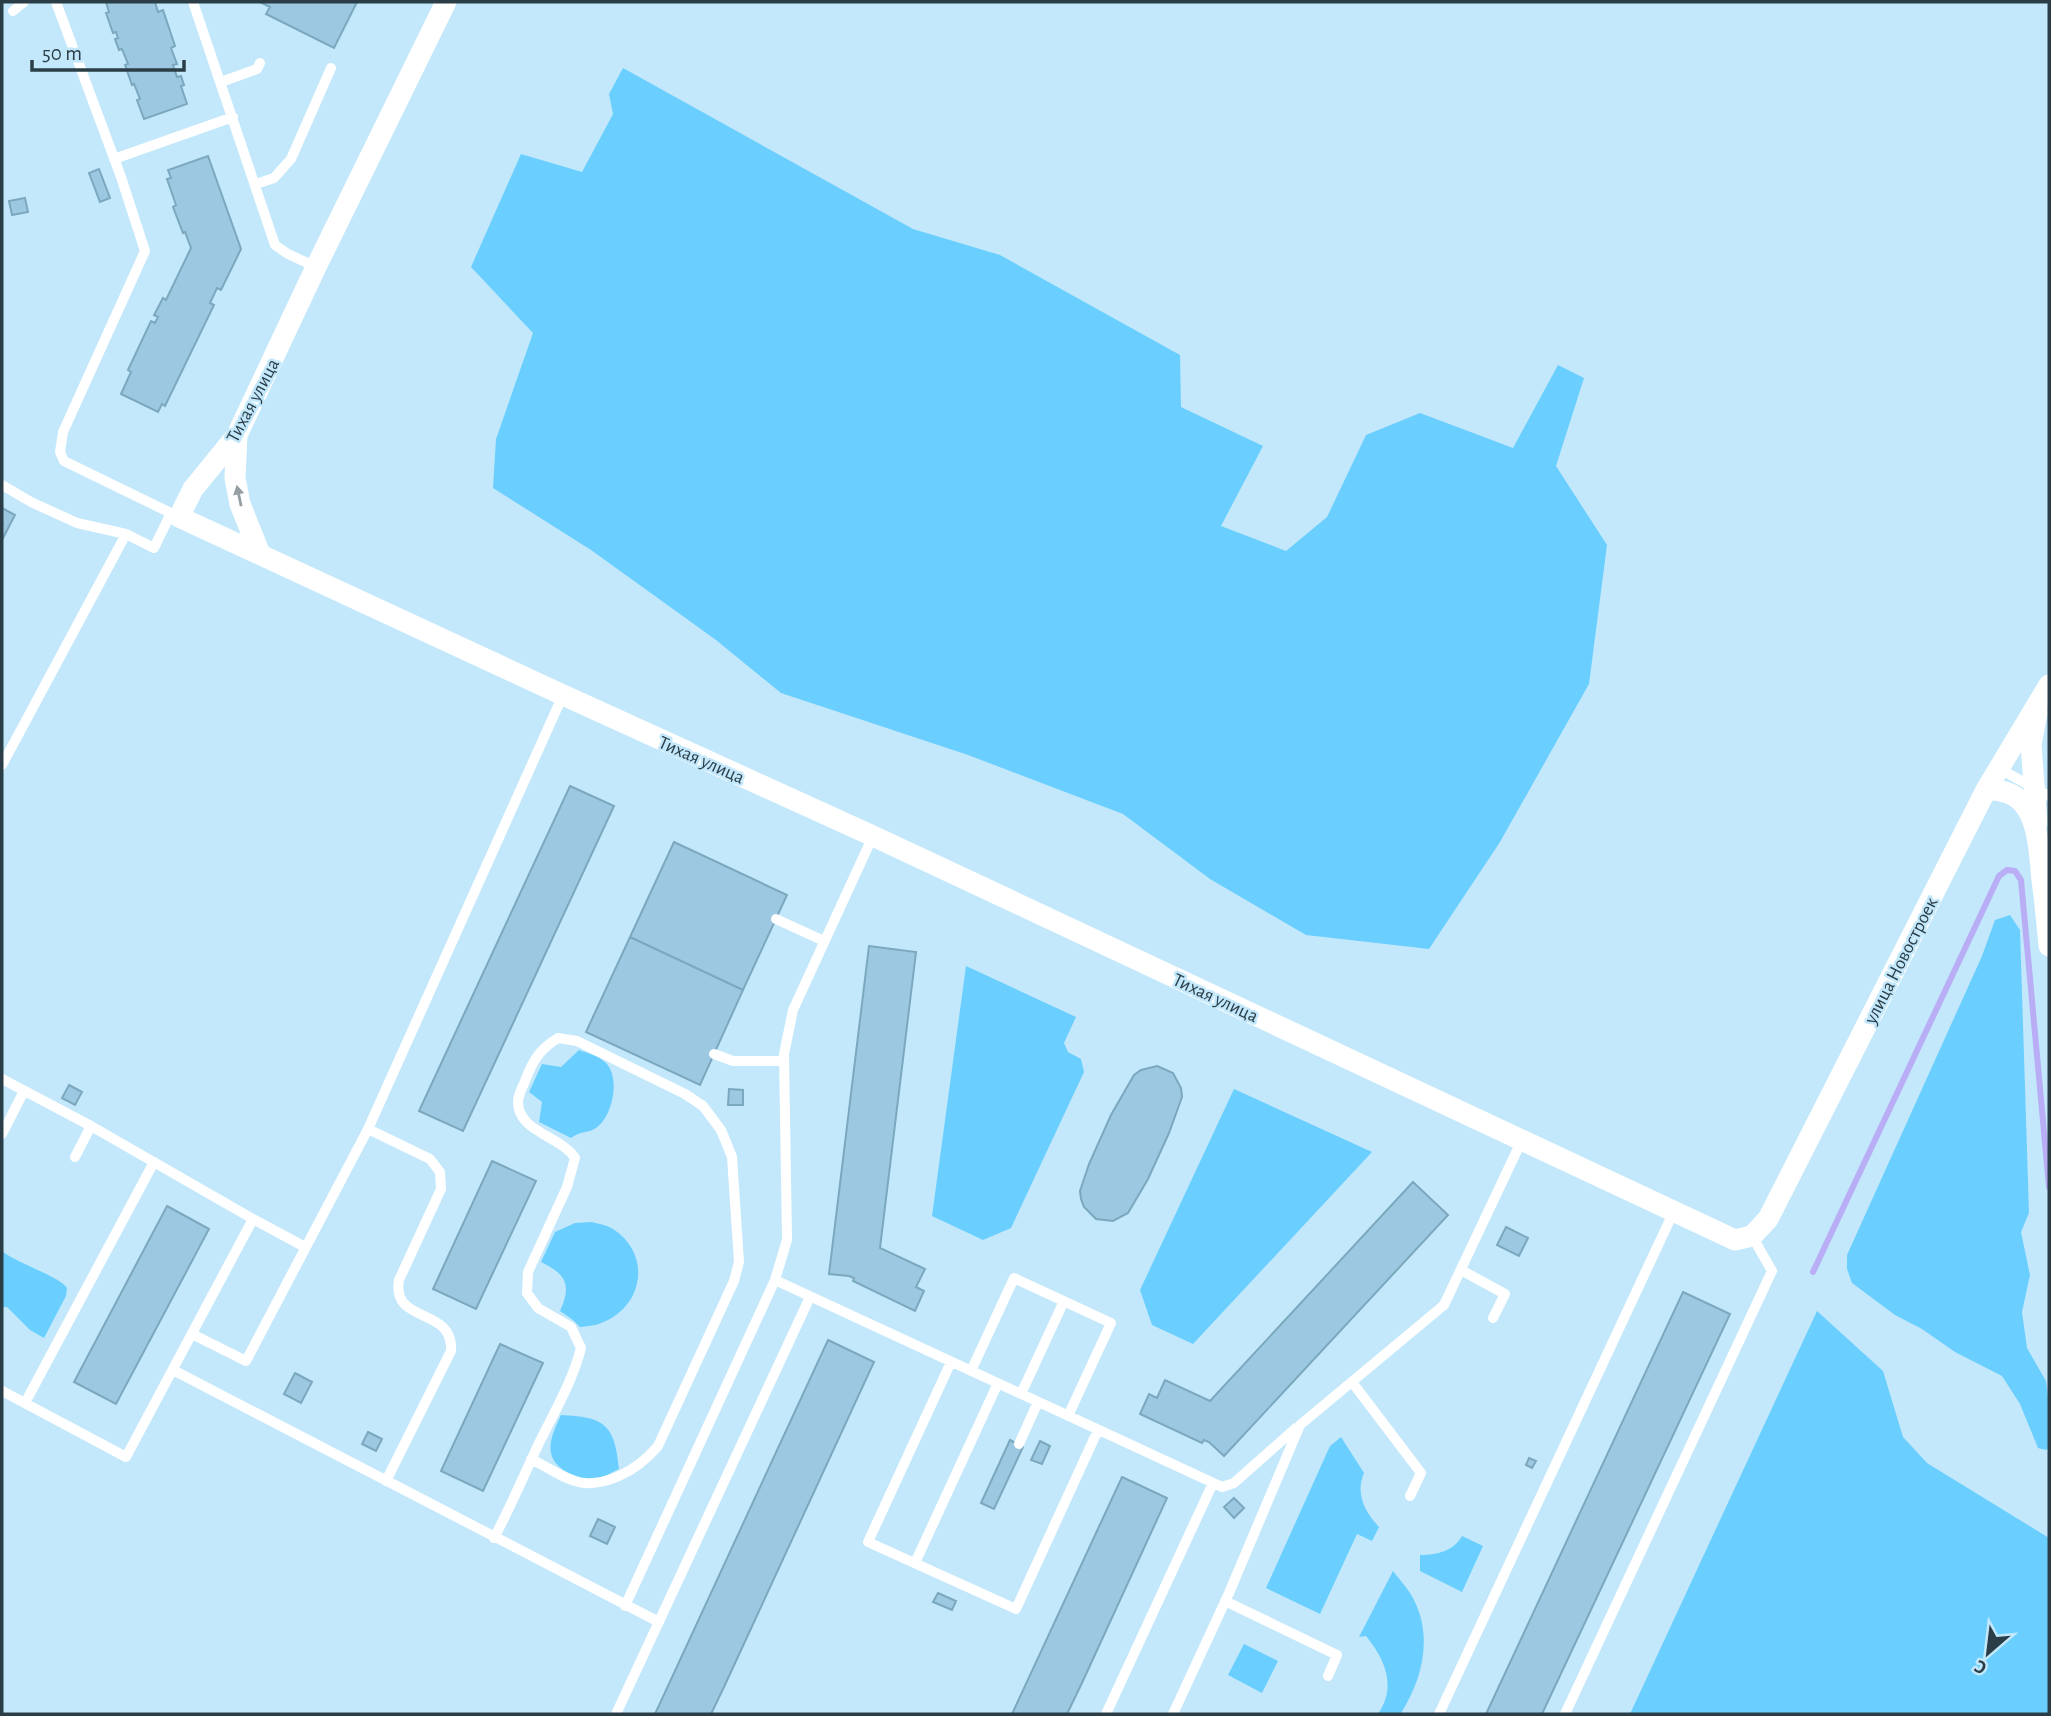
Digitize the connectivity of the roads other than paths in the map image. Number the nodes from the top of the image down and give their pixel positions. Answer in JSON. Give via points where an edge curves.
{"nodes":[{"id":1,"x":24,"y":2,"type":"edge"},
{"id":2,"x":56,"y":2,"type":"edge"},
{"id":3,"x":193,"y":2,"type":"edge"},
{"id":4,"x":446,"y":2,"type":"edge"},
{"id":5,"x":13,"y":10,"type":"dead end"},
{"id":6,"x":260,"y":64,"type":"dead end"},
{"id":7,"x":331,"y":68,"type":"dead end"},
{"id":8,"x":221,"y":82,"type":"junction"},
{"id":9,"x":233,"y":117,"type":"junction"},
{"id":10,"x":114,"y":159,"type":"junction"},
{"id":11,"x":121,"y":177,"type":"junction"},
{"id":12,"x":109,"y":182,"type":"dead end"},
{"id":13,"x":256,"y":184,"type":"junction"},
{"id":14,"x":316,"y":267,"type":"junction"},
{"id":15,"x":237,"y":435,"type":"junction"},
{"id":16,"x":2,"y":485,"type":"edge"},
{"id":17,"x":175,"y":515,"type":"junction"},
{"id":18,"x":126,"y":534,"type":"junction"},
{"id":19,"x":260,"y":554,"type":"junction"},
{"id":20,"x":2044,"y":694,"type":"edge"},
{"id":21,"x":563,"y":695,"type":"junction"},
{"id":22,"x":2,"y":765,"type":"edge"},
{"id":23,"x":1998,"y":768,"type":"junction"},
{"id":24,"x":1986,"y":790,"type":"junction"},
{"id":25,"x":2042,"y":792,"type":"edge"},
{"id":26,"x":2037,"y":828,"type":"junction"},
{"id":27,"x":873,"y":836,"type":"junction"},
{"id":28,"x":776,"y":919,"type":"dead end"},
{"id":29,"x":824,"y":941,"type":"junction"},
{"id":30,"x":2049,"y":946,"type":"edge"},
{"id":31,"x":714,"y":1054,"type":"dead end"},
{"id":32,"x":784,"y":1061,"type":"junction"},
{"id":33,"x":2,"y":1079,"type":"edge"},
{"id":34,"x":24,"y":1091,"type":"junction"},
{"id":35,"x":91,"y":1126,"type":"junction"},
{"id":36,"x":368,"y":1129,"type":"junction"},
{"id":37,"x":2,"y":1134,"type":"edge"},
{"id":38,"x":1522,"y":1140,"type":"junction"},
{"id":39,"x":75,"y":1157,"type":"dead end"},
{"id":40,"x":154,"y":1162,"type":"junction"},
{"id":41,"x":1674,"y":1212,"type":"junction"},
{"id":42,"x":253,"y":1219,"type":"junction"},
{"id":43,"x":1752,"y":1236,"type":"junction"},
{"id":44,"x":306,"y":1247,"type":"junction"},
{"id":45,"x":1461,"y":1270,"type":"junction"},
{"id":46,"x":775,"y":1280,"type":"junction"},
{"id":47,"x":810,"y":1297,"type":"junction"},
{"id":48,"x":1064,"y":1301,"type":"junction"},
{"id":49,"x":1493,"y":1318,"type":"dead end"},
{"id":50,"x":192,"y":1334,"type":"junction"},
{"id":51,"x":951,"y":1362,"type":"junction"},
{"id":52,"x":173,"y":1370,"type":"junction"},
{"id":53,"x":971,"y":1371,"type":"junction"},
{"id":54,"x":1352,"y":1382,"type":"junction"},
{"id":55,"x":998,"y":1383,"type":"junction"},
{"id":56,"x":2,"y":1391,"type":"edge"},
{"id":57,"x":1021,"y":1394,"type":"junction"},
{"id":58,"x":1038,"y":1402,"type":"junction"},
{"id":59,"x":25,"y":1404,"type":"junction"},
{"id":60,"x":1068,"y":1416,"type":"junction"},
{"id":61,"x":1300,"y":1425,"type":"junction"},
{"id":62,"x":1098,"y":1430,"type":"junction"},
{"id":63,"x":1019,"y":1444,"type":"dead end"},
{"id":64,"x":531,"y":1459,"type":"junction"},
{"id":65,"x":386,"y":1481,"type":"junction"},
{"id":66,"x":1213,"y":1483,"type":"junction"},
{"id":67,"x":1410,"y":1496,"type":"dead end"},
{"id":68,"x":494,"y":1538,"type":"junction"},
{"id":69,"x":915,"y":1563,"type":"junction"},
{"id":70,"x":1225,"y":1601,"type":"junction"},
{"id":71,"x":625,"y":1606,"type":"junction"},
{"id":72,"x":659,"y":1622,"type":"junction"},
{"id":73,"x":1328,"y":1676,"type":"dead end"},
{"id":74,"x":616,"y":1714,"type":"edge"},
{"id":75,"x":1106,"y":1714,"type":"edge"},
{"id":76,"x":1172,"y":1714,"type":"edge"},
{"id":77,"x":1439,"y":1714,"type":"edge"},
{"id":78,"x":1564,"y":1714,"type":"edge"}],
"edges":[{"from":1,"to":5,"type":"lane"},
{"from":2,"to":10,"type":"lane"},
{"from":3,"to":8,"type":"lane"},
{"from":4,"to":14,"type":"street","name":"Тихая улица"},
{"from":6,"to":8,"type":"lane"},
{"from":7,"to":13,"type":"lane","via":[[291,159],[274,178]]},
{"from":8,"to":9,"type":"lane"},
{"from":9,"to":10,"type":"lane"},
{"from":9,"to":13,"type":"lane"},
{"from":10,"to":11,"type":"lane"},
{"from":11,"to":12,"type":"lane"},
{"from":11,"to":17,"type":"lane","via":[[145,251],[63,432],[60,452],[64,461]]},
{"from":13,"to":14,"type":"lane","via":[[275,245]]},
{"from":14,"to":15,"type":"street","name":"Тихая улица"},
{"from":15,"to":17,"type":"street","name":"Тихая улица"},
{"from":19,"to":15,"type":"street","one_way":true,"via":[[240,504],[235,478]]},
{"from":16,"to":18,"type":"lane","via":[[77,523]]},
{"from":17,"to":18,"type":"lane","via":[[154,548]]},
{"from":17,"to":19,"type":"street","name":"Тихая улица"},
{"from":18,"to":22,"type":"lane"},
{"from":19,"to":21,"type":"street","name":"Тихая улица"},
{"from":20,"to":23,"type":"street","name":"улица Новостроек"},
{"from":20,"to":25,"type":"street","via":[[2031,745]]},
{"from":21,"to":27,"type":"street","name":"Тихая улица"},
{"from":21,"to":36,"type":"lane"},
{"from":23,"to":24,"type":"street","name":"улица Новостроек"},
{"from":23,"to":25,"type":"lane"},
{"from":24,"to":26,"type":"street","via":[[1998,789],[2019,799]]},
{"from":24,"to":43,"type":"street","name":"улица Новостроек","via":[[1768,1219]]},
{"from":25,"to":26,"type":"street"},
{"from":26,"to":30,"type":"street"},
{"from":27,"to":29,"type":"lane"},
{"from":27,"to":38,"type":"street","name":"Тихая улица"},
{"from":28,"to":29,"type":"lane"},
{"from":29,"to":32,"type":"lane","via":[[793,1010]]},
{"from":31,"to":32,"type":"lane","via":[[733,1061]]},
{"from":32,"to":46,"type":"lane","via":[[786,1240]]},
{"from":33,"to":34,"type":"lane"},
{"from":34,"to":35,"type":"lane"},
{"from":34,"to":37,"type":"lane"},
{"from":35,"to":39,"type":"lane"},
{"from":35,"to":40,"type":"lane"},
{"from":36,"to":44,"type":"lane"},
{"from":36,"to":65,"type":"lane","via":[[430,1159],[440,1172],[441,1189],[397,1288],[407,1308],[442,1324],[451,1342],[451,1351]]},
{"from":38,"to":41,"type":"street","name":"Тихая улица"},
{"from":38,"to":45,"type":"lane"},
{"from":40,"to":42,"type":"lane"},
{"from":40,"to":59,"type":"lane"},
{"from":41,"to":43,"type":"street","name":"Тихая улица","via":[[1735,1240]]},
{"from":41,"to":77,"type":"lane"},
{"from":42,"to":44,"type":"lane"},
{"from":42,"to":50,"type":"lane"},
{"from":43,"to":78,"type":"lane","via":[[1772,1271]]},
{"from":44,"to":50,"type":"lane","via":[[246,1361]]},
{"from":45,"to":49,"type":"lane","via":[[1504,1294]]},
{"from":45,"to":54,"type":"lane","via":[[1444,1305]]},
{"from":46,"to":47,"type":"lane"},
{"from":46,"to":71,"type":"lane"},
{"from":47,"to":51,"type":"lane"},
{"from":47,"to":72,"type":"lane"},
{"from":48,"to":53,"type":"lane","via":[[1014,1278]]},
{"from":48,"to":57,"type":"lane"},
{"from":48,"to":60,"type":"lane","via":[[1111,1323]]},
{"from":50,"to":52,"type":"lane"},
{"from":51,"to":53,"type":"lane"},
{"from":51,"to":69,"type":"lane","via":[[869,1542]]},
{"from":52,"to":59,"type":"lane","via":[[126,1457]]},
{"from":52,"to":65,"type":"lane"},
{"from":53,"to":55,"type":"lane"},
{"from":54,"to":61,"type":"lane"},
{"from":54,"to":67,"type":"lane","via":[[1421,1473]]},
{"from":55,"to":57,"type":"lane"},
{"from":55,"to":69,"type":"lane"},
{"from":56,"to":59,"type":"lane"},
{"from":57,"to":58,"type":"lane"},
{"from":58,"to":60,"type":"lane"},
{"from":58,"to":63,"type":"lane"},
{"from":60,"to":62,"type":"lane"},
{"from":61,"to":66,"type":"lane","via":[[1234,1483],[1222,1487]]},
{"from":61,"to":70,"type":"lane"},
{"from":62,"to":66,"type":"lane"},
{"from":62,"to":69,"type":"lane","via":[[1016,1609]]},
{"from":64,"to":64,"type":"lane","via":[[591,1485],[629,1472],[648,1457],[658,1446],[739,1262],[732,1157],[721,1130],[703,1105],[577,1041],[558,1038],[542,1048],[532,1062],[518,1101],[523,1117],[537,1132],[560,1142],[575,1158],[567,1187],[528,1272],[527,1293],[538,1308],[570,1327],[581,1348]]},
{"from":64,"to":68,"type":"lane"},
{"from":65,"to":68,"type":"lane"},
{"from":66,"to":75,"type":"lane"},
{"from":68,"to":71,"type":"lane"},
{"from":70,"to":73,"type":"lane","via":[[1337,1655]]},
{"from":70,"to":76,"type":"lane"},
{"from":71,"to":72,"type":"lane"},
{"from":72,"to":74,"type":"lane"}]}
